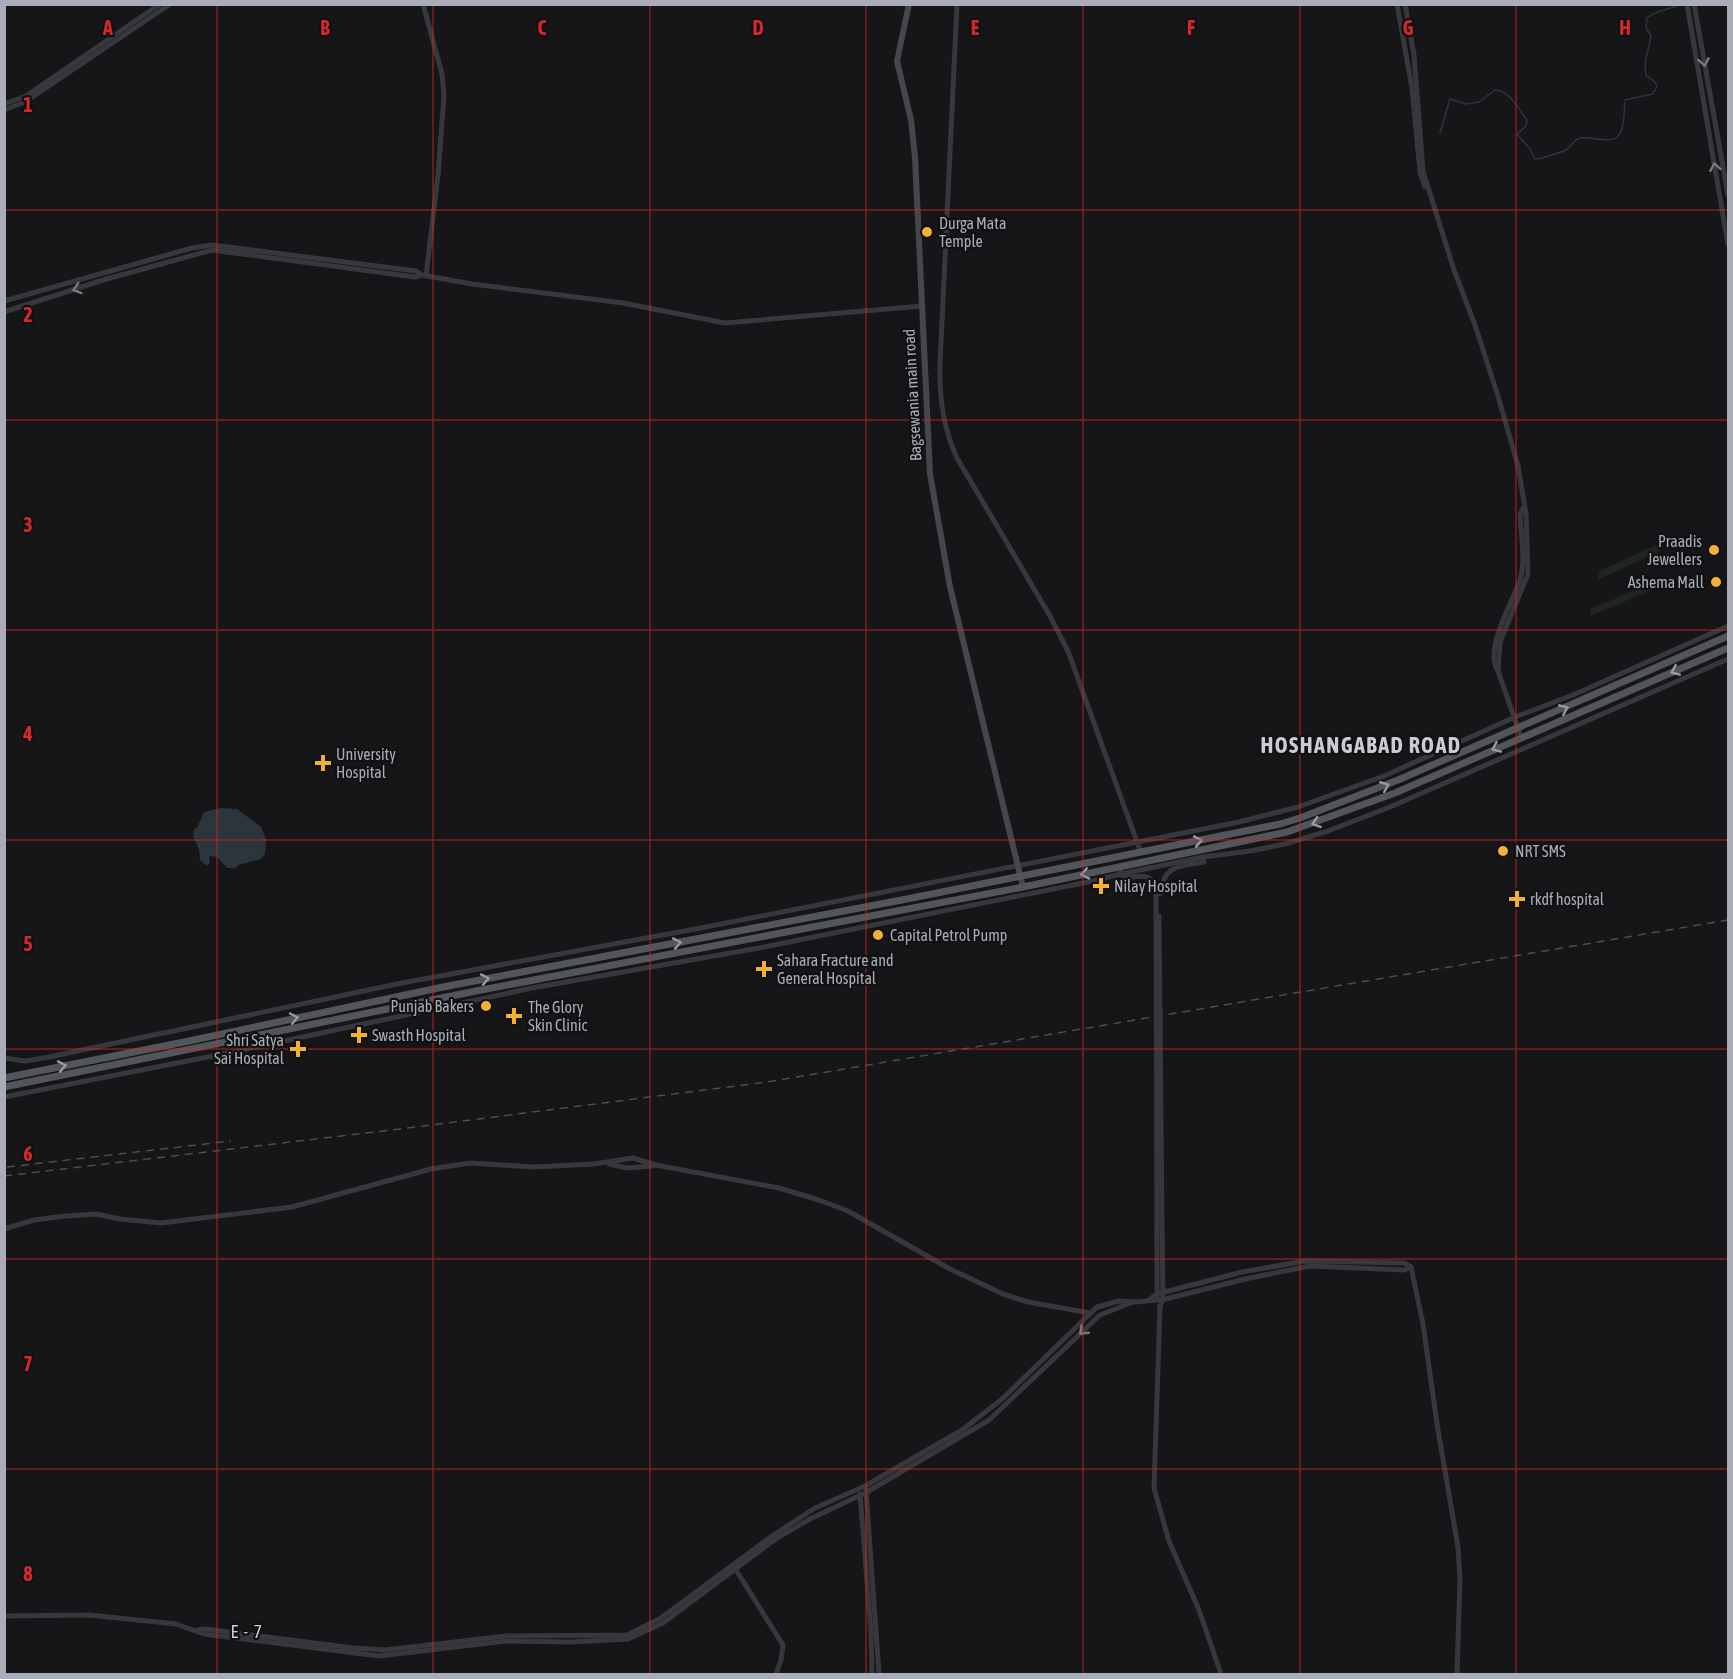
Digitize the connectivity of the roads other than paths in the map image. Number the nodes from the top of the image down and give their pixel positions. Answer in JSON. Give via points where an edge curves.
{"nodes":[{"id":1,"x":160,"y":4,"type":"edge"},
{"id":2,"x":170,"y":4,"type":"edge"},
{"id":3,"x":423,"y":4,"type":"edge"},
{"id":4,"x":909,"y":4,"type":"edge"},
{"id":5,"x":957,"y":4,"type":"edge"},
{"id":6,"x":1397,"y":4,"type":"edge"},
{"id":7,"x":1405,"y":4,"type":"edge"},
{"id":8,"x":1687,"y":4,"type":"edge"},
{"id":9,"x":1694,"y":4,"type":"edge"},
{"id":10,"x":4,"y":104,"type":"edge"},
{"id":11,"x":4,"y":110,"type":"edge"},
{"id":12,"x":1419,"y":139,"type":"junction"},
{"id":13,"x":1728,"y":195,"type":"edge"},
{"id":14,"x":1725,"y":213,"type":"edge"},
{"id":15,"x":1728,"y":245,"type":"edge"},
{"id":16,"x":424,"y":275,"type":"junction"},
{"id":17,"x":4,"y":301,"type":"edge"},
{"id":18,"x":922,"y":306,"type":"junction"},
{"id":19,"x":4,"y":312,"type":"edge"},
{"id":20,"x":1728,"y":626,"type":"edge"},
{"id":21,"x":1728,"y":636,"type":"edge"},
{"id":22,"x":1728,"y":648,"type":"edge"},
{"id":23,"x":1728,"y":659,"type":"edge"},
{"id":24,"x":1515,"y":717,"type":"junction"},
{"id":25,"x":1518,"y":728,"type":"junction"},
{"id":26,"x":1521,"y":737,"type":"junction"},
{"id":27,"x":1448,"y":770,"type":"junction"},
{"id":28,"x":1451,"y":780,"type":"junction"},
{"id":29,"x":1136,"y":842,"type":"junction"},
{"id":30,"x":1141,"y":853,"type":"junction"},
{"id":31,"x":1202,"y":856,"type":"junction"},
{"id":32,"x":1018,"y":866,"type":"junction"},
{"id":33,"x":1120,"y":870,"type":"junction"},
{"id":34,"x":1021,"y":876,"type":"junction"},
{"id":35,"x":1020,"y":887,"type":"junction"},
{"id":36,"x":1158,"y":894,"type":"junction"},
{"id":37,"x":1020,"y":896,"type":"junction"},
{"id":38,"x":4,"y":1058,"type":"edge"},
{"id":39,"x":4,"y":1077,"type":"edge"},
{"id":40,"x":4,"y":1087,"type":"edge"},
{"id":41,"x":4,"y":1097,"type":"edge"},
{"id":42,"x":604,"y":1163,"type":"junction"},
{"id":43,"x":656,"y":1165,"type":"junction"},
{"id":44,"x":4,"y":1229,"type":"edge"},
{"id":45,"x":1160,"y":1298,"type":"junction"},
{"id":46,"x":1133,"y":1302,"type":"junction"},
{"id":47,"x":1090,"y":1313,"type":"junction"},
{"id":48,"x":1100,"y":1315,"type":"junction"},
{"id":49,"x":866,"y":1489,"type":"junction"},
{"id":50,"x":859,"y":1492,"type":"junction"},
{"id":51,"x":772,"y":1539,"type":"junction"},
{"id":52,"x":736,"y":1570,"type":"junction"},
{"id":53,"x":4,"y":1616,"type":"edge"},
{"id":54,"x":197,"y":1630,"type":"junction"},
{"id":55,"x":776,"y":1674,"type":"edge"},
{"id":56,"x":872,"y":1674,"type":"edge"},
{"id":57,"x":879,"y":1674,"type":"edge"},
{"id":58,"x":1221,"y":1674,"type":"edge"},
{"id":59,"x":1457,"y":1674,"type":"edge"}],
"edges":[{"from":1,"to":10,"type":"street","via":[[26,96]]},
{"from":2,"to":11,"type":"street","via":[[25,102]]},
{"from":3,"to":16,"type":"street","via":[[444,96]]},
{"from":4,"to":18,"type":"main road","name":"Bagsewania main road","via":[[897,61],[915,157]]},
{"from":5,"to":29,"type":"street","via":[[939,384],[944,419],[957,458],[1072,660]]},
{"from":6,"to":12,"type":"street"},
{"from":7,"to":12,"type":"street","via":[[1414,55]]},
{"from":14,"to":8,"type":"street","one_way":true},
{"from":9,"to":13,"type":"street","one_way":true},
{"from":12,"to":24,"type":"street","via":[[1423,179],[1498,396],[1518,466],[1526,514],[1528,574],[1500,642],[1498,671]]},
{"from":14,"to":15,"type":"street"},
{"from":16,"to":17,"type":"street","via":[[206,245]]},
{"from":16,"to":18,"type":"street","via":[[623,303],[725,322]]},
{"from":16,"to":19,"type":"street","one_way":true,"via":[[415,277],[212,250]]},
{"from":18,"to":32,"type":"main road","name":"Bagsewania main road","via":[[930,474],[950,587]]},
{"from":20,"to":24,"type":"street"},
{"from":25,"to":21,"type":"main road","one_way":true},
{"from":22,"to":26,"type":"main road","one_way":true},
{"from":23,"to":28,"type":"street"},
{"from":24,"to":25,"type":"street"},
{"from":24,"to":29,"type":"street","via":[[1384,776],[1298,807]]},
{"from":25,"to":26,"type":"street"},
{"from":30,"to":25,"type":"main road","one_way":true,"via":[[1300,818]]},
{"from":26,"to":27,"type":"main road","one_way":true},
{"from":27,"to":28,"type":"street"},
{"from":27,"to":31,"type":"main road","one_way":true,"via":[[1376,801]]},
{"from":28,"to":31,"type":"street","via":[[1306,837],[1250,851]]},
{"from":29,"to":30,"type":"street"},
{"from":29,"to":32,"type":"street"},
{"from":30,"to":34,"type":"main road"},
{"from":31,"to":33,"type":"main road"},
{"from":31,"to":36,"type":"street","via":[[1167,872]]},
{"from":32,"to":34,"type":"main road"},
{"from":32,"to":38,"type":"street","via":[[402,983],[44,1058]]},
{"from":33,"to":35,"type":"main road","one_way":true},
{"from":33,"to":36,"type":"street","via":[[1124,878],[1148,877]]},
{"from":33,"to":37,"type":"street"},
{"from":34,"to":35,"type":"main road"},
{"from":39,"to":34,"type":"main road","one_way":true,"via":[[443,987]]},
{"from":35,"to":37,"type":"main road"},
{"from":35,"to":40,"type":"main road","via":[[476,991]]},
{"from":36,"to":45,"type":"street","bridge":true},
{"from":37,"to":41,"type":"street","via":[[532,988]]},
{"from":42,"to":43,"type":"street","via":[[627,1168]]},
{"from":42,"to":43,"type":"street","via":[[633,1158]]},
{"from":42,"to":44,"type":"street","via":[[534,1167],[470,1163],[389,1179],[304,1206],[161,1223],[96,1214],[66,1216]]},
{"from":43,"to":47,"type":"street","via":[[779,1188],[819,1200],[848,1211],[1003,1294]]},
{"from":45,"to":46,"type":"street"},
{"from":45,"to":58,"type":"street","via":[[1154,1488],[1169,1541]]},
{"from":45,"to":59,"type":"street","via":[[1310,1266],[1404,1270],[1411,1267],[1458,1547]]},
{"from":46,"to":47,"type":"street","via":[[1119,1301]]},
{"from":46,"to":48,"type":"street"},
{"from":47,"to":48,"type":"street"},
{"from":47,"to":49,"type":"street","via":[[996,1404],[962,1430]]},
{"from":48,"to":49,"type":"street","one_way":true,"via":[[988,1420]]},
{"from":49,"to":50,"type":"street"},
{"from":49,"to":57,"type":"street"},
{"from":50,"to":51,"type":"street"},
{"from":50,"to":56,"type":"street"},
{"from":51,"to":52,"type":"street"},
{"from":51,"to":54,"type":"street","via":[[661,1618],[623,1636],[510,1636],[385,1650]]},
{"from":52,"to":54,"type":"street","via":[[663,1623],[618,1641],[506,1641],[379,1656],[223,1637]]},
{"from":52,"to":55,"type":"street","via":[[783,1645]]},
{"from":53,"to":54,"type":"street","via":[[89,1615],[176,1624]]}]}
